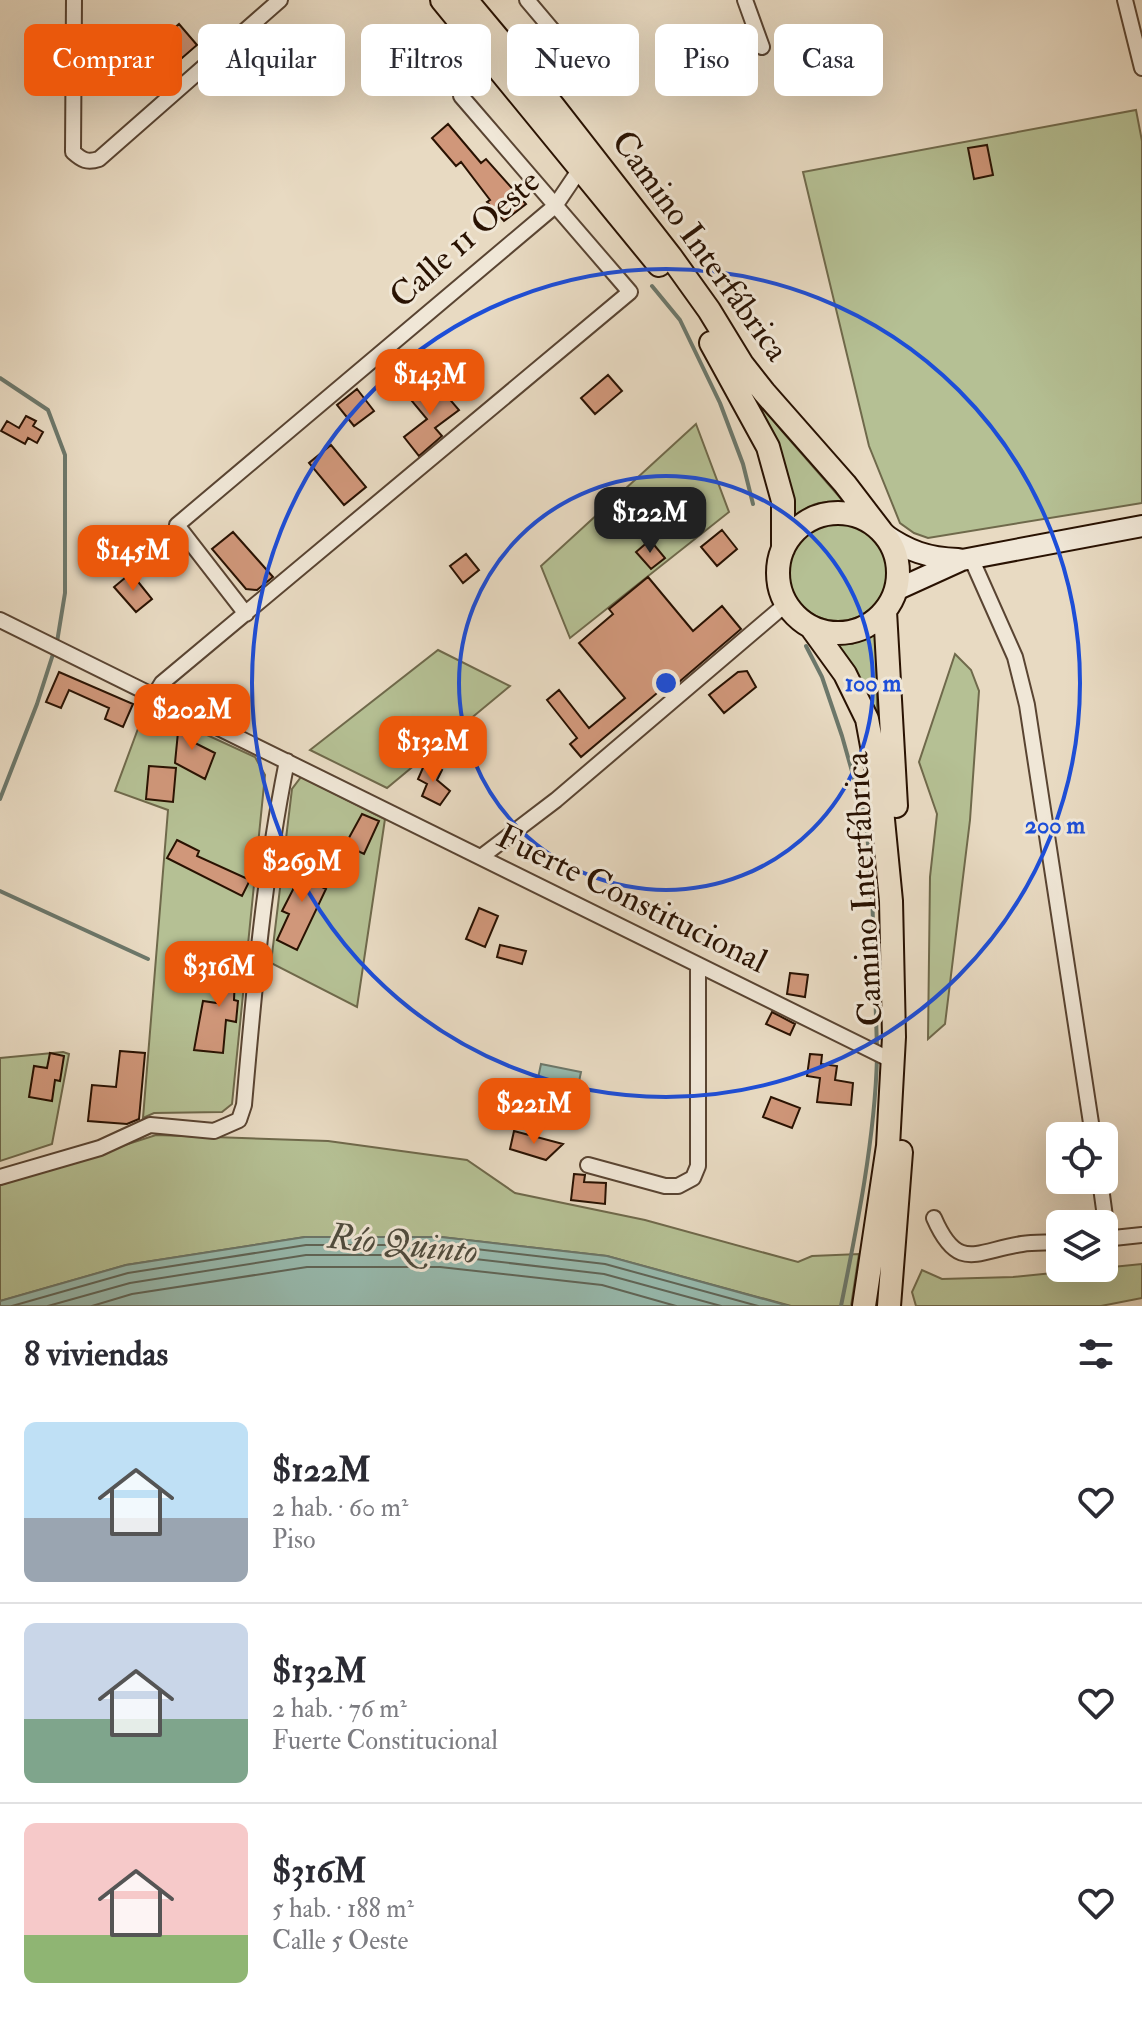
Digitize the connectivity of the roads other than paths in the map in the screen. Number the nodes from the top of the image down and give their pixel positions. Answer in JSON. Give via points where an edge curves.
{"nodes":[{"id":1,"x":74,"y":0,"type":"edge"},
{"id":2,"x":280,"y":0,"type":"edge"},
{"id":3,"x":442,"y":0,"type":"edge"},
{"id":4,"x":466,"y":0,"type":"edge"},
{"id":5,"x":527,"y":0,"type":"edge"},
{"id":6,"x":745,"y":0,"type":"edge"},
{"id":7,"x":1125,"y":0,"type":"edge"},
{"id":8,"x":547,"y":24,"type":"edge"},
{"id":9,"x":762,"y":47,"type":"dead end"},
{"id":10,"x":1142,"y":68,"type":"edge"},
{"id":11,"x":461,"y":96,"type":"dead end"},
{"id":12,"x":580,"y":169,"type":"junction"},
{"id":13,"x":555,"y":206,"type":"junction"},
{"id":14,"x":1142,"y":526,"type":"edge"},
{"id":15,"x":882,"y":532,"type":"junction"},
{"id":16,"x":783,"y":549,"type":"junction"},
{"id":17,"x":967,"y":559,"type":"junction"},
{"id":18,"x":896,"y":590,"type":"junction"},
{"id":19,"x":786,"y":604,"type":"junction"},
{"id":20,"x":885,"y":611,"type":"junction"},
{"id":21,"x":246,"y":614,"type":"junction"},
{"id":22,"x":0,"y":620,"type":"edge"},
{"id":23,"x":811,"y":627,"type":"junction"},
{"id":24,"x":154,"y":696,"type":"junction"},
{"id":25,"x":287,"y":761,"type":"junction"},
{"id":26,"x":481,"y":857,"type":"junction"},
{"id":27,"x":698,"y":965,"type":"junction"},
{"id":28,"x":893,"y":1061,"type":"junction"},
{"id":29,"x":1091,"y":1122,"type":"edge"},
{"id":30,"x":588,"y":1165,"type":"dead end"},
{"id":31,"x":0,"y":1177,"type":"edge"},
{"id":32,"x":934,"y":1218,"type":"dead end"},
{"id":33,"x":1142,"y":1235,"type":"edge"},
{"id":34,"x":1118,"y":1238,"type":"edge"},
{"id":35,"x":1046,"y":1243,"type":"edge"},
{"id":36,"x":880,"y":1271,"type":"junction"},
{"id":37,"x":864,"y":1306,"type":"edge"},
{"id":38,"x":889,"y":1306,"type":"edge"}],
"edges":[{"from":1,"to":2,"type":"street","via":[[73,152],[91,162]]},
{"from":3,"to":12,"type":"main road","name":"Camino Interfábrica"},
{"from":4,"to":15,"type":"main road","name":"Camino Interfábrica","via":[[663,246],[756,383]]},
{"from":5,"to":8,"type":"street"},
{"from":6,"to":9,"type":"street"},
{"from":7,"to":10,"type":"street"},
{"from":11,"to":13,"type":"street"},
{"from":12,"to":13,"type":"street","name":"Calle 11 Oeste"},
{"from":12,"to":16,"type":"main road","name":"Camino Interfábrica","via":[[694,314],[768,447],[783,501]]},
{"from":13,"to":21,"type":"street","name":"Calle 11 Oeste","via":[[177,525]]},
{"from":13,"to":21,"type":"street","via":[[630,292]]},
{"from":14,"to":17,"type":"main road"},
{"from":15,"to":16,"type":"main road","via":[[860,517],[824,515],[800,528]]},
{"from":15,"to":17,"type":"main road","via":[[930,558]]},
{"from":15,"to":18,"type":"main road","name":"Camino Interfábrica","via":[[896,555]]},
{"from":16,"to":19,"type":"main road","name":"Camino Interfábrica","via":[[779,586]]},
{"from":17,"to":18,"type":"main road"},
{"from":17,"to":29,"type":"street","via":[[1015,657],[1027,705]]},
{"from":18,"to":20,"type":"main road","name":"Camino Interfábrica"},
{"from":19,"to":23,"type":"main road","name":"Camino Interfábrica"},
{"from":19,"to":26,"type":"street","via":[[556,800]]},
{"from":20,"to":23,"type":"main road","via":[[851,632]]},
{"from":20,"to":36,"type":"main road","name":"Camino Interfábrica","via":[[891,759],[909,955],[901,1153]]},
{"from":21,"to":24,"type":"street","via":[[162,683]]},
{"from":22,"to":24,"type":"street","name":"Fuerte Constitucional"},
{"from":23,"to":28,"type":"main road","name":"Camino Interfábrica","via":[[845,674],[867,719],[891,901]]},
{"from":24,"to":25,"type":"street","name":"Fuerte Constitucional"},
{"from":25,"to":26,"type":"street","name":"Fuerte Constitucional"},
{"from":25,"to":31,"type":"street","via":[[239,1120],[214,1131],[150,1125],[100,1148]]},
{"from":26,"to":27,"type":"street","name":"Fuerte Constitucional"},
{"from":27,"to":28,"type":"street","name":"Fuerte Constitucional"},
{"from":27,"to":30,"type":"street","via":[[698,1166],[693,1178],[665,1186]]},
{"from":28,"to":36,"type":"main road","name":"Camino Interfábrica"},
{"from":32,"to":35,"type":"street","via":[[944,1240],[956,1251],[972,1255]]},
{"from":33,"to":34,"type":"street"},
{"from":36,"to":37,"type":"main road","name":"Camino Interfábrica"},
{"from":36,"to":38,"type":"main road","name":"Camino Interfábrica"}]}
